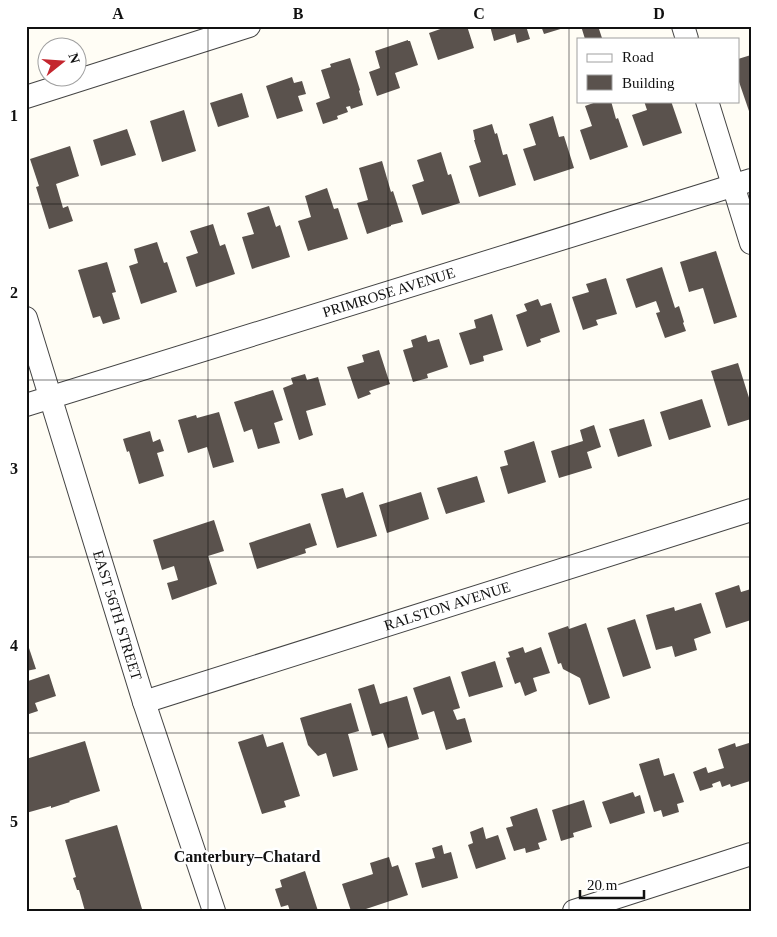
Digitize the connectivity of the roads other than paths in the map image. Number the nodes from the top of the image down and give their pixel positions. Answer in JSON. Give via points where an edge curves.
{"nodes":[{"id":1,"x":249,"y":26,"type":"edge"},
{"id":2,"x":683,"y":26,"type":"edge"},
{"id":3,"x":687,"y":38,"type":"edge"},
{"id":4,"x":26,"y":96,"type":"edge"},
{"id":5,"x":707,"y":102,"type":"edge"},
{"id":6,"x":742,"y":182,"type":"edge"},
{"id":7,"x":751,"y":243,"type":"edge"},
{"id":8,"x":26,"y":318,"type":"edge"},
{"id":9,"x":50,"y":397,"type":"junction"},
{"id":10,"x":26,"y":405,"type":"edge"},
{"id":11,"x":751,"y":510,"type":"edge"},
{"id":12,"x":144,"y":702,"type":"junction"},
{"id":13,"x":751,"y":854,"type":"edge"},
{"id":14,"x":214,"y":911,"type":"edge"},
{"id":15,"x":574,"y":911,"type":"edge"}],
"edges":[{"from":1,"to":4,"type":"street"},
{"from":2,"to":3,"type":"street"},
{"from":5,"to":6,"type":"street"},
{"from":6,"to":7,"type":"street"},
{"from":6,"to":9,"type":"street","name":"PRIMROSE AVENUE"},
{"from":8,"to":9,"type":"street","name":"EAST 56TH STREET"},
{"from":9,"to":10,"type":"street","name":"PRIMROSE AVENUE"},
{"from":9,"to":12,"type":"street","name":"EAST 56TH STREET"},
{"from":11,"to":12,"type":"street","name":"RALSTON AVENUE"},
{"from":12,"to":14,"type":"street","name":"EAST 56TH STREET"},
{"from":13,"to":15,"type":"street"}]}
